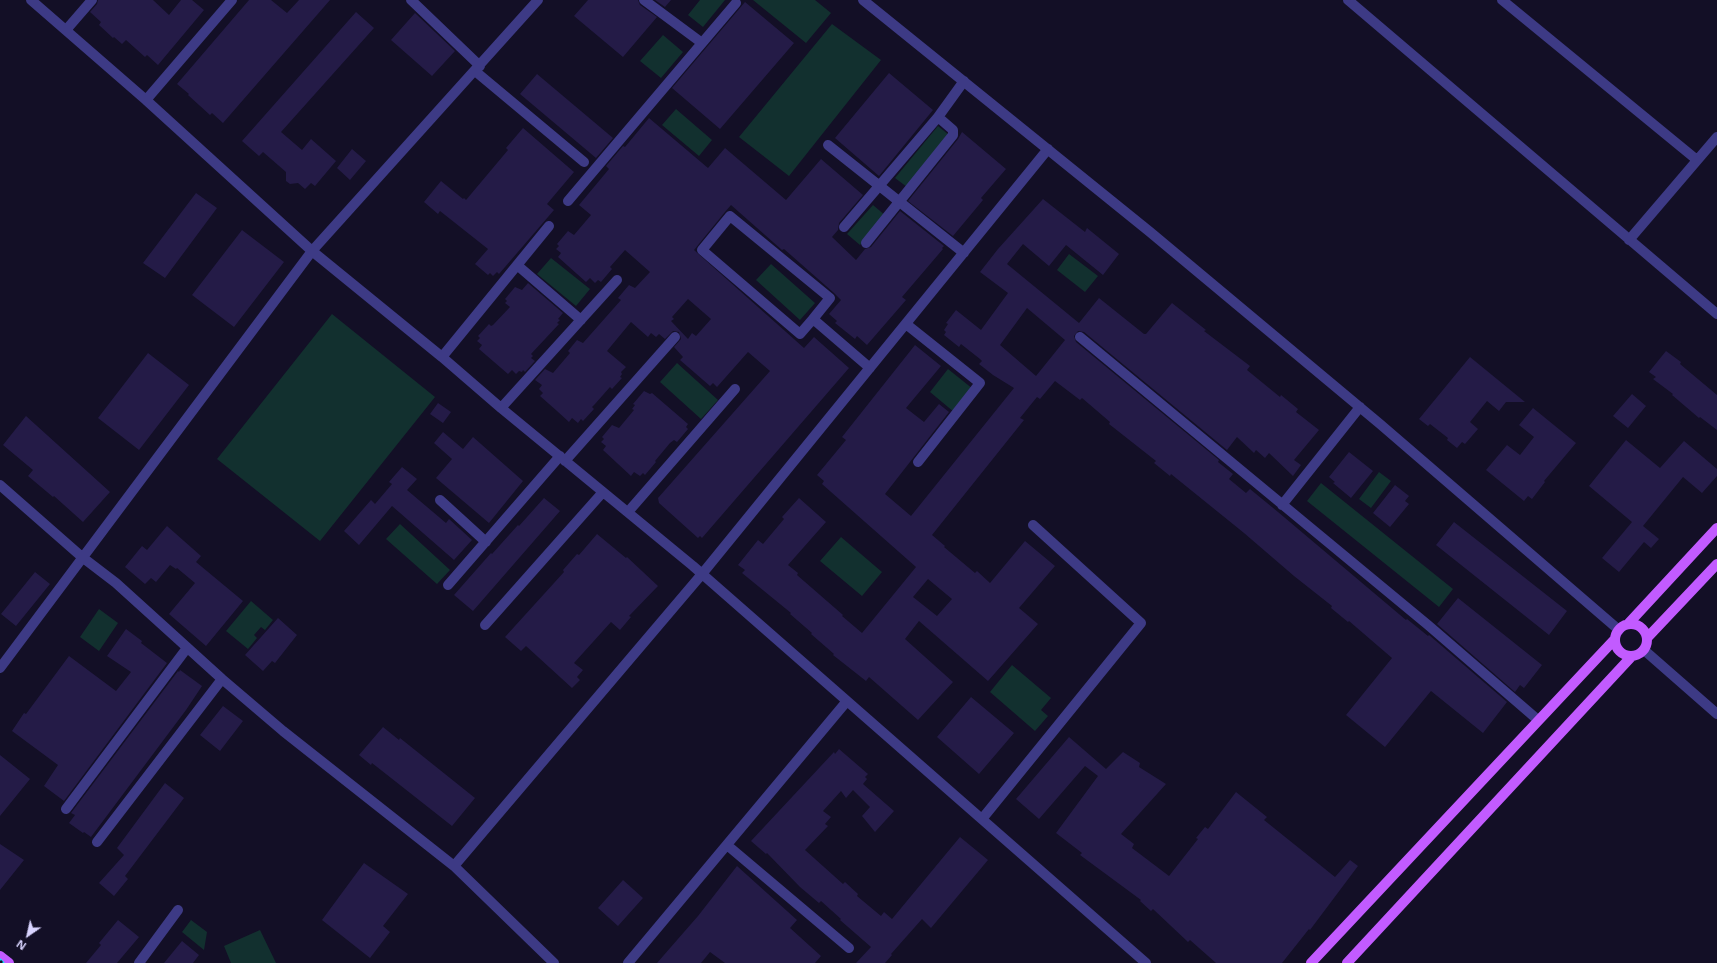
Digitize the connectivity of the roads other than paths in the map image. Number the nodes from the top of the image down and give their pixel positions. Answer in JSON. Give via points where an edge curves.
{"nodes":[{"id":1,"x":31,"y":0,"type":"edge"},
{"id":2,"x":92,"y":0,"type":"edge"},
{"id":3,"x":232,"y":0,"type":"edge"},
{"id":4,"x":411,"y":0,"type":"edge"},
{"id":5,"x":538,"y":0,"type":"edge"},
{"id":6,"x":644,"y":0,"type":"edge"},
{"id":7,"x":863,"y":0,"type":"edge"},
{"id":8,"x":1348,"y":0,"type":"edge"},
{"id":9,"x":1508,"y":2,"type":"edge"},
{"id":10,"x":736,"y":3,"type":"dead end"},
{"id":11,"x":66,"y":30,"type":"junction"},
{"id":12,"x":702,"y":43,"type":"junction"},
{"id":13,"x":478,"y":68,"type":"junction"},
{"id":14,"x":964,"y":81,"type":"junction"},
{"id":15,"x":146,"y":100,"type":"junction"},
{"id":16,"x":938,"y":117,"type":"junction"},
{"id":17,"x":1717,"y":137,"type":"edge"},
{"id":18,"x":828,"y":145,"type":"dead end"},
{"id":19,"x":1048,"y":149,"type":"junction"},
{"id":20,"x":1697,"y":160,"type":"junction"},
{"id":21,"x":584,"y":162,"type":"dead end"},
{"id":22,"x":879,"y":186,"type":"junction"},
{"id":23,"x":568,"y":201,"type":"dead end"},
{"id":24,"x":898,"y":201,"type":"junction"},
{"id":25,"x":549,"y":226,"type":"dead end"},
{"id":26,"x":844,"y":227,"type":"dead end"},
{"id":27,"x":1629,"y":240,"type":"junction"},
{"id":28,"x":866,"y":243,"type":"dead end"},
{"id":29,"x":312,"y":251,"type":"junction"},
{"id":30,"x":964,"y":253,"type":"junction"},
{"id":31,"x":517,"y":265,"type":"junction"},
{"id":32,"x":617,"y":280,"type":"dead end"},
{"id":33,"x":1717,"y":314,"type":"edge"},
{"id":34,"x":812,"y":319,"type":"junction"},
{"id":35,"x":581,"y":320,"type":"junction"},
{"id":36,"x":906,"y":324,"type":"junction"},
{"id":37,"x":675,"y":337,"type":"dead end"},
{"id":38,"x":1080,"y":337,"type":"dead end"},
{"id":39,"x":442,"y":357,"type":"junction"},
{"id":40,"x":870,"y":368,"type":"junction"},
{"id":41,"x":735,"y":389,"type":"dead end"},
{"id":42,"x":1360,"y":407,"type":"junction"},
{"id":43,"x":501,"y":408,"type":"junction"},
{"id":44,"x":563,"y":458,"type":"junction"},
{"id":45,"x":918,"y":462,"type":"dead end"},
{"id":46,"x":0,"y":485,"type":"edge"},
{"id":47,"x":603,"y":492,"type":"junction"},
{"id":48,"x":440,"y":500,"type":"dead end"},
{"id":49,"x":1282,"y":505,"type":"junction"},
{"id":50,"x":628,"y":512,"type":"junction"},
{"id":51,"x":1033,"y":525,"type":"dead end"},
{"id":52,"x":1717,"y":528,"type":"edge"},
{"id":53,"x":486,"y":542,"type":"junction"},
{"id":54,"x":82,"y":558,"type":"junction"},
{"id":55,"x":1717,"y":564,"type":"edge"},
{"id":56,"x":702,"y":574,"type":"junction"},
{"id":57,"x":448,"y":585,"type":"dead end"},
{"id":58,"x":485,"y":625,"type":"dead end"},
{"id":59,"x":1623,"y":627,"type":"junction"},
{"id":60,"x":1647,"y":638,"type":"junction"},
{"id":61,"x":1615,"y":640,"type":"junction"},
{"id":62,"x":187,"y":648,"type":"junction"},
{"id":63,"x":1644,"y":650,"type":"junction"},
{"id":64,"x":1632,"y":656,"type":"junction"},
{"id":65,"x":0,"y":668,"type":"edge"},
{"id":66,"x":222,"y":679,"type":"junction"},
{"id":67,"x":847,"y":701,"type":"junction"},
{"id":68,"x":1717,"y":714,"type":"edge"},
{"id":69,"x":1538,"y":720,"type":"junction"},
{"id":70,"x":66,"y":809,"type":"dead end"},
{"id":71,"x":982,"y":819,"type":"junction"},
{"id":72,"x":97,"y":842,"type":"dead end"},
{"id":73,"x":727,"y":845,"type":"junction"},
{"id":74,"x":454,"y":866,"type":"junction"},
{"id":75,"x":178,"y":910,"type":"dead end"},
{"id":76,"x":848,"y":948,"type":"dead end"},
{"id":77,"x":0,"y":956,"type":"edge"},
{"id":78,"x":9,"y":963,"type":"edge"},
{"id":79,"x":139,"y":963,"type":"edge"},
{"id":80,"x":554,"y":963,"type":"edge"},
{"id":81,"x":628,"y":963,"type":"edge"},
{"id":82,"x":1146,"y":963,"type":"edge"},
{"id":83,"x":1311,"y":963,"type":"edge"},
{"id":84,"x":1347,"y":963,"type":"edge"}],
"edges":[{"from":1,"to":11,"type":"street"},
{"from":2,"to":11,"type":"street"},
{"from":3,"to":15,"type":"street"},
{"from":4,"to":13,"type":"street"},
{"from":5,"to":13,"type":"street"},
{"from":6,"to":12,"type":"street"},
{"from":7,"to":14,"type":"street"},
{"from":8,"to":27,"type":"street"},
{"from":9,"to":20,"type":"street"},
{"from":10,"to":12,"type":"street"},
{"from":11,"to":15,"type":"street"},
{"from":12,"to":23,"type":"street"},
{"from":13,"to":21,"type":"street"},
{"from":13,"to":29,"type":"street"},
{"from":14,"to":16,"type":"street"},
{"from":14,"to":19,"type":"street"},
{"from":15,"to":29,"type":"street"},
{"from":16,"to":22,"type":"street"},
{"from":16,"to":24,"type":"street","via":[[953,130],[953,135]]},
{"from":17,"to":20,"type":"street"},
{"from":18,"to":22,"type":"street"},
{"from":19,"to":30,"type":"street"},
{"from":19,"to":42,"type":"street"},
{"from":20,"to":27,"type":"street"},
{"from":22,"to":24,"type":"street"},
{"from":22,"to":26,"type":"street"},
{"from":24,"to":28,"type":"street"},
{"from":24,"to":30,"type":"street"},
{"from":25,"to":31,"type":"street"},
{"from":27,"to":33,"type":"street"},
{"from":29,"to":39,"type":"street"},
{"from":29,"to":54,"type":"street"},
{"from":30,"to":36,"type":"street"},
{"from":31,"to":35,"type":"street"},
{"from":31,"to":39,"type":"street"},
{"from":32,"to":35,"type":"street"},
{"from":34,"to":34,"type":"street","via":[[800,334],[702,250],[730,216],[830,298]]},
{"from":34,"to":40,"type":"street"},
{"from":35,"to":43,"type":"street"},
{"from":36,"to":40,"type":"street"},
{"from":36,"to":45,"type":"street","via":[[980,383]]},
{"from":37,"to":44,"type":"street"},
{"from":38,"to":49,"type":"street"},
{"from":39,"to":43,"type":"street"},
{"from":40,"to":56,"type":"street"},
{"from":41,"to":50,"type":"street"},
{"from":42,"to":49,"type":"street"},
{"from":42,"to":59,"type":"street"},
{"from":43,"to":44,"type":"street"},
{"from":44,"to":47,"type":"street"},
{"from":44,"to":53,"type":"street"},
{"from":46,"to":54,"type":"street"},
{"from":47,"to":50,"type":"street"},
{"from":47,"to":58,"type":"street"},
{"from":48,"to":53,"type":"street"},
{"from":49,"to":69,"type":"street","via":[[1428,625]]},
{"from":50,"to":56,"type":"street"},
{"from":51,"to":71,"type":"street","via":[[1141,623]]},
{"from":52,"to":59,"type":"main road"},
{"from":53,"to":57,"type":"street"},
{"from":54,"to":62,"type":"street","via":[[116,583]]},
{"from":54,"to":65,"type":"street"},
{"from":55,"to":60,"type":"main road"},
{"from":56,"to":67,"type":"street"},
{"from":56,"to":74,"type":"street"},
{"from":59,"to":60,"type":"main road","via":[[1638,625],[1643,628]]},
{"from":59,"to":61,"type":"main road"},
{"from":60,"to":63,"type":"main road"},
{"from":61,"to":64,"type":"main road","via":[[1622,653]]},
{"from":61,"to":69,"type":"main road"},
{"from":62,"to":66,"type":"street"},
{"from":62,"to":70,"type":"street"},
{"from":63,"to":64,"type":"main road"},
{"from":63,"to":68,"type":"street"},
{"from":64,"to":84,"type":"main road"},
{"from":66,"to":72,"type":"street"},
{"from":66,"to":74,"type":"street","via":[[283,731]]},
{"from":67,"to":71,"type":"street"},
{"from":67,"to":73,"type":"street"},
{"from":69,"to":83,"type":"main road"},
{"from":71,"to":82,"type":"street"},
{"from":73,"to":76,"type":"street"},
{"from":73,"to":81,"type":"street"},
{"from":74,"to":80,"type":"street"},
{"from":75,"to":79,"type":"street"},
{"from":77,"to":78,"type":"main road"}]}
